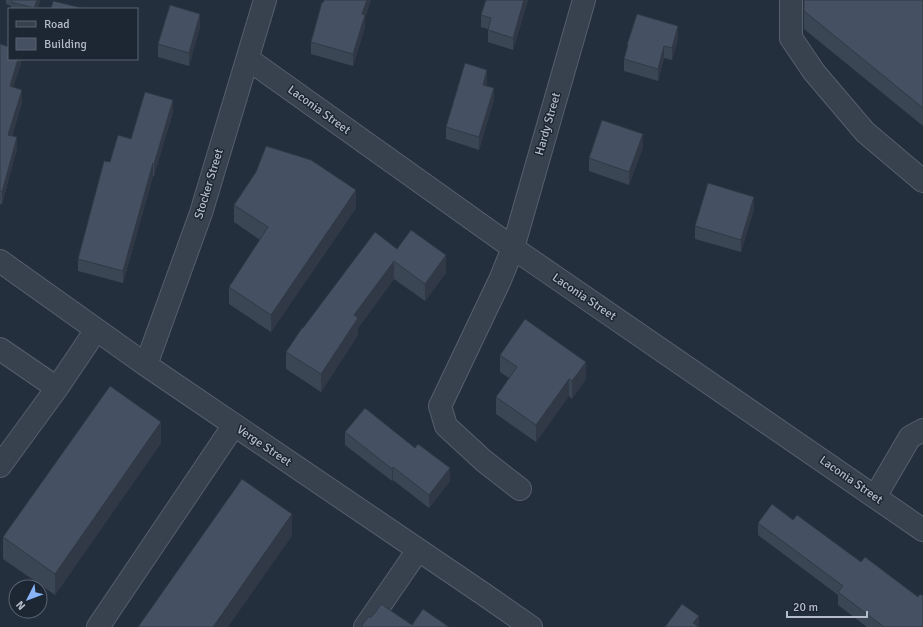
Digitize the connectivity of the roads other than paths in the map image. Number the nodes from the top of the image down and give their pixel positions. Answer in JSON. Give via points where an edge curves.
{"nodes":[{"id":1,"x":265,"y":0,"type":"edge"},
{"id":2,"x":584,"y":0,"type":"edge"},
{"id":3,"x":791,"y":0,"type":"edge"},
{"id":4,"x":248,"y":59,"type":"junction"},
{"id":5,"x":923,"y":181,"type":"edge"},
{"id":6,"x":513,"y":248,"type":"junction"},
{"id":7,"x":0,"y":261,"type":"edge"},
{"id":8,"x":96,"y":330,"type":"junction"},
{"id":9,"x":0,"y":349,"type":"edge"},
{"id":10,"x":146,"y":365,"type":"junction"},
{"id":11,"x":57,"y":388,"type":"junction"},
{"id":12,"x":234,"y":425,"type":"junction"},
{"id":13,"x":923,"y":430,"type":"edge"},
{"id":14,"x":0,"y":466,"type":"edge"},
{"id":15,"x":520,"y":489,"type":"dead end"},
{"id":16,"x":874,"y":497,"type":"junction"},
{"id":17,"x":923,"y":530,"type":"edge"},
{"id":18,"x":418,"y":550,"type":"junction"},
{"id":19,"x":98,"y":627,"type":"edge"},
{"id":20,"x":365,"y":627,"type":"edge"},
{"id":21,"x":531,"y":627,"type":"edge"}],
"edges":[{"from":1,"to":4,"type":"street","name":"Stocker Street"},
{"from":2,"to":6,"type":"street","name":"Hardy Street"},
{"from":3,"to":5,"type":"street","via":[[791,38],[814,72],[865,132]]},
{"from":4,"to":6,"type":"street","name":"Laconia Street"},
{"from":4,"to":10,"type":"street","name":"Stocker Street","via":[[201,213]]},
{"from":6,"to":15,"type":"street","name":"Hardy Street","via":[[440,406],[446,426],[484,461]]},
{"from":6,"to":16,"type":"street","name":"Laconia Street"},
{"from":7,"to":8,"type":"street","name":"Verge Street"},
{"from":8,"to":10,"type":"street","name":"Verge Street"},
{"from":8,"to":11,"type":"street"},
{"from":9,"to":11,"type":"street"},
{"from":10,"to":12,"type":"street","name":"Verge Street"},
{"from":11,"to":14,"type":"street"},
{"from":12,"to":18,"type":"street","name":"Verge Street"},
{"from":12,"to":19,"type":"street"},
{"from":13,"to":16,"type":"street","via":[[910,437]]},
{"from":16,"to":17,"type":"street","name":"Laconia Street"},
{"from":18,"to":20,"type":"street"},
{"from":18,"to":21,"type":"street","name":"Verge Street"}]}
